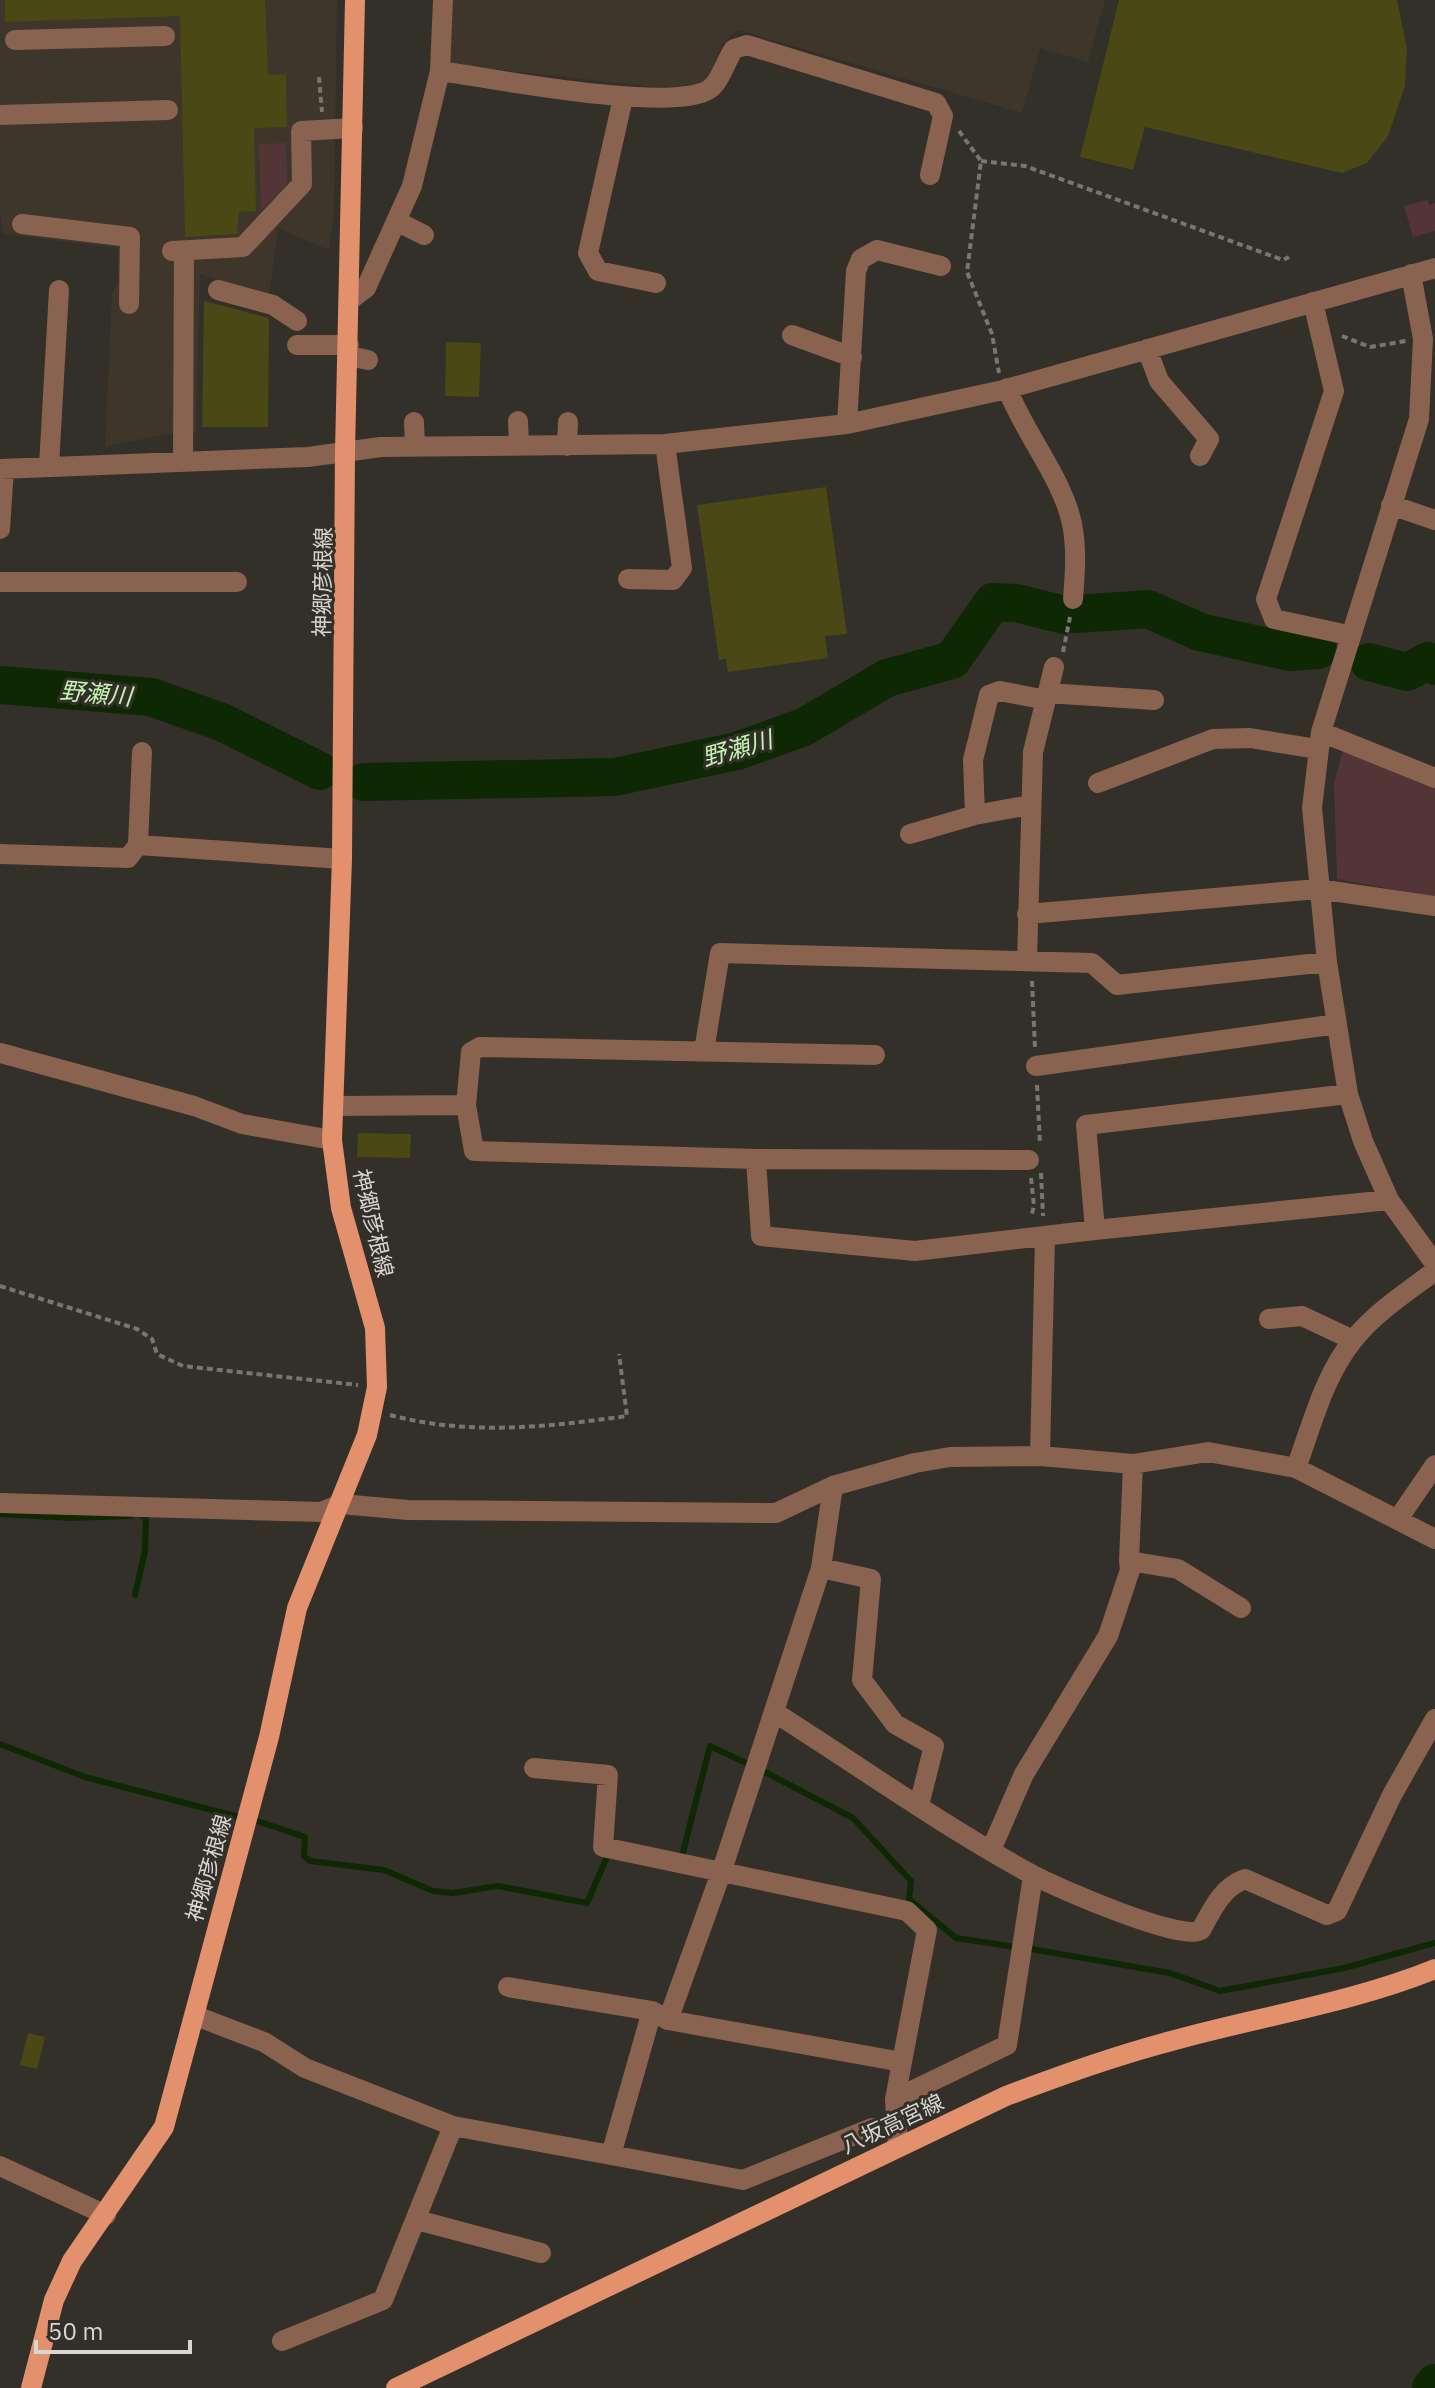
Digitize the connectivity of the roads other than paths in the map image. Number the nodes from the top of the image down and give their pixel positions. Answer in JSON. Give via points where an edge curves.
{"nodes":[{"id":1,"x":355,"y":0,"type":"edge"},
{"id":2,"x":443,"y":0,"type":"edge"},
{"id":3,"x":165,"y":36,"type":"dead end"},
{"id":4,"x":15,"y":40,"type":"dead end"},
{"id":5,"x":440,"y":71,"type":"junction"},
{"id":6,"x":623,"y":98,"type":"junction"},
{"id":7,"x":168,"y":110,"type":"dead end"},
{"id":8,"x":9,"y":115,"type":"edge"},
{"id":9,"x":353,"y":128,"type":"junction"},
{"id":10,"x":930,"y":175,"type":"dead end"},
{"id":11,"x":396,"y":221,"type":"junction"},
{"id":12,"x":22,"y":224,"type":"dead end"},
{"id":13,"x":424,"y":235,"type":"dead end"},
{"id":14,"x":941,"y":266,"type":"dead end"},
{"id":15,"x":1435,"y":268,"type":"edge"},
{"id":16,"x":1411,"y":274,"type":"junction"},
{"id":17,"x":656,"y":283,"type":"dead end"},
{"id":18,"x":59,"y":290,"type":"dead end"},
{"id":19,"x":218,"y":290,"type":"dead end"},
{"id":20,"x":350,"y":300,"type":"junction"},
{"id":21,"x":1313,"y":302,"type":"junction"},
{"id":22,"x":129,"y":304,"type":"dead end"},
{"id":23,"x":297,"y":321,"type":"dead end"},
{"id":24,"x":792,"y":335,"type":"dead end"},
{"id":25,"x":1422,"y":339,"type":"edge"},
{"id":26,"x":297,"y":345,"type":"dead end"},
{"id":27,"x":1147,"y":349,"type":"junction"},
{"id":28,"x":356,"y":354,"type":"junction"},
{"id":29,"x":852,"y":357,"type":"junction"},
{"id":30,"x":1003,"y":382,"type":"junction"},
{"id":31,"x":518,"y":421,"type":"dead end"},
{"id":32,"x":414,"y":422,"type":"dead end"},
{"id":33,"x":568,"y":422,"type":"dead end"},
{"id":34,"x":847,"y":424,"type":"junction"},
{"id":35,"x":665,"y":444,"type":"junction"},
{"id":36,"x":415,"y":446,"type":"junction"},
{"id":37,"x":519,"y":446,"type":"junction"},
{"id":38,"x":567,"y":446,"type":"junction"},
{"id":39,"x":345,"y":452,"type":"junction"},
{"id":40,"x":1200,"y":456,"type":"dead end"},
{"id":41,"x":183,"y":462,"type":"junction"},
{"id":42,"x":49,"y":466,"type":"junction"},
{"id":43,"x":2,"y":469,"type":"edge"},
{"id":44,"x":1391,"y":505,"type":"junction"},
{"id":45,"x":1435,"y":520,"type":"edge"},
{"id":46,"x":0,"y":529,"type":"edge"},
{"id":47,"x":628,"y":579,"type":"dead end"},
{"id":48,"x":0,"y":582,"type":"edge"},
{"id":49,"x":237,"y":582,"type":"dead end"},
{"id":50,"x":1073,"y":599,"type":"road end"},
{"id":51,"x":1348,"y":635,"type":"junction"},
{"id":52,"x":1054,"y":667,"type":"road end"},
{"id":53,"x":1047,"y":696,"type":"junction"},
{"id":54,"x":1154,"y":700,"type":"dead end"},
{"id":55,"x":1319,"y":740,"type":"junction"},
{"id":56,"x":142,"y":752,"type":"dead end"},
{"id":57,"x":1435,"y":778,"type":"edge"},
{"id":58,"x":1098,"y":783,"type":"dead end"},
{"id":59,"x":1030,"y":805,"type":"junction"},
{"id":60,"x":975,"y":815,"type":"junction"},
{"id":61,"x":910,"y":834,"type":"dead end"},
{"id":62,"x":138,"y":845,"type":"junction"},
{"id":63,"x":0,"y":854,"type":"edge"},
{"id":64,"x":342,"y":859,"type":"junction"},
{"id":65,"x":1318,"y":889,"type":"junction"},
{"id":66,"x":1435,"y":906,"type":"edge"},
{"id":67,"x":1027,"y":914,"type":"junction"},
{"id":68,"x":1029,"y":962,"type":"junction"},
{"id":69,"x":1327,"y":962,"type":"junction"},
{"id":70,"x":1337,"y":1024,"type":"junction"},
{"id":71,"x":704,"y":1051,"type":"junction"},
{"id":72,"x":0,"y":1053,"type":"edge"},
{"id":73,"x":875,"y":1055,"type":"dead end"},
{"id":74,"x":1036,"y":1066,"type":"road end"},
{"id":75,"x":1348,"y":1094,"type":"junction"},
{"id":76,"x":466,"y":1105,"type":"junction"},
{"id":77,"x":336,"y":1106,"type":"junction"},
{"id":78,"x":332,"y":1140,"type":"junction"},
{"id":79,"x":756,"y":1159,"type":"junction"},
{"id":80,"x":1029,"y":1160,"type":"road end"},
{"id":81,"x":1389,"y":1200,"type":"junction"},
{"id":82,"x":1095,"y":1230,"type":"junction"},
{"id":83,"x":1037,"y":1238,"type":"junction"},
{"id":84,"x":1435,"y":1264,"type":"edge"},
{"id":85,"x":1435,"y":1271,"type":"edge"},
{"id":86,"x":1269,"y":1319,"type":"dead end"},
{"id":87,"x":1353,"y":1340,"type":"junction"},
{"id":88,"x":1040,"y":1456,"type":"junction"},
{"id":89,"x":1133,"y":1464,"type":"junction"},
{"id":90,"x":1435,"y":1465,"type":"edge"},
{"id":91,"x":1296,"y":1468,"type":"junction"},
{"id":92,"x":833,"y":1486,"type":"junction"},
{"id":93,"x":0,"y":1503,"type":"edge"},
{"id":94,"x":341,"y":1504,"type":"junction"},
{"id":95,"x":1398,"y":1519,"type":"junction"},
{"id":96,"x":1435,"y":1539,"type":"edge"},
{"id":97,"x":1129,"y":1561,"type":"junction"},
{"id":98,"x":821,"y":1568,"type":"junction"},
{"id":99,"x":1241,"y":1608,"type":"dead end"},
{"id":100,"x":774,"y":1712,"type":"junction"},
{"id":101,"x":1435,"y":1719,"type":"edge"},
{"id":102,"x":534,"y":1768,"type":"dead end"},
{"id":103,"x":919,"y":1805,"type":"junction"},
{"id":104,"x":991,"y":1850,"type":"junction"},
{"id":105,"x":721,"y":1873,"type":"junction"},
{"id":106,"x":1033,"y":1876,"type":"junction"},
{"id":107,"x":1435,"y":1969,"type":"edge"},
{"id":108,"x":508,"y":1987,"type":"dead end"},
{"id":109,"x":196,"y":2016,"type":"junction"},
{"id":110,"x":660,"y":2016,"type":"junction"},
{"id":111,"x":902,"y":2062,"type":"junction"},
{"id":112,"x":895,"y":2099,"type":"junction"},
{"id":113,"x":453,"y":2126,"type":"junction"},
{"id":114,"x":872,"y":2128,"type":"dead end"},
{"id":115,"x":898,"y":2146,"type":"junction"},
{"id":116,"x":611,"y":2155,"type":"junction"},
{"id":117,"x":0,"y":2166,"type":"edge"},
{"id":118,"x":106,"y":2215,"type":"junction"},
{"id":119,"x":417,"y":2220,"type":"junction"},
{"id":120,"x":541,"y":2253,"type":"dead end"},
{"id":121,"x":282,"y":2341,"type":"dead end"},
{"id":122,"x":31,"y":2388,"type":"edge"},
{"id":123,"x":396,"y":2388,"type":"edge"}],
"edges":[{"from":1,"to":9,"type":"main road","name":"神郷彦根線"},
{"from":2,"to":5,"type":"street"},
{"from":3,"to":4,"type":"street"},
{"from":5,"to":6,"type":"street"},
{"from":5,"to":11,"type":"street","via":[[416,188]]},
{"from":6,"to":10,"type":"street","via":[[702,93],[713,87],[734,49],[747,45],[936,103],[943,116]]},
{"from":6,"to":17,"type":"street","via":[[588,253],[598,271]]},
{"from":7,"to":8,"type":"street"},
{"from":9,"to":20,"type":"main road","name":"神郷彦根線"},
{"from":9,"to":41,"type":"street","via":[[301,131],[302,184],[243,247],[178,251]]},
{"from":11,"to":13,"type":"street"},
{"from":11,"to":20,"type":"street","via":[[366,288]]},
{"from":12,"to":22,"type":"street","via":[[130,237]]},
{"from":14,"to":29,"type":"street","via":[[877,250],[861,259]]},
{"from":15,"to":16,"type":"street"},
{"from":16,"to":21,"type":"street"},
{"from":16,"to":25,"type":"street"},
{"from":18,"to":42,"type":"street"},
{"from":19,"to":23,"type":"street","via":[[273,305]]},
{"from":20,"to":28,"type":"main road","name":"神郷彦根線"},
{"from":21,"to":27,"type":"street"},
{"from":21,"to":51,"type":"street","via":[[1334,391],[1266,599],[1274,619]]},
{"from":24,"to":29,"type":"street"},
{"from":25,"to":44,"type":"street","via":[[1419,419]]},
{"from":26,"to":28,"type":"street"},
{"from":27,"to":30,"type":"street"},
{"from":27,"to":40,"type":"street","via":[[1159,381],[1209,439]]},
{"from":28,"to":39,"type":"main road","name":"神郷彦根線"},
{"from":29,"to":34,"type":"street"},
{"from":30,"to":34,"type":"street"},
{"from":30,"to":50,"type":"street","via":[[1072,521]]},
{"from":31,"to":37,"type":"street"},
{"from":32,"to":36,"type":"street"},
{"from":33,"to":38,"type":"street"},
{"from":34,"to":35,"type":"street"},
{"from":35,"to":38,"type":"street"},
{"from":35,"to":47,"type":"street","via":[[682,568],[673,580]]},
{"from":36,"to":37,"type":"street"},
{"from":36,"to":39,"type":"street"},
{"from":37,"to":38,"type":"street"},
{"from":39,"to":41,"type":"street"},
{"from":39,"to":64,"type":"main road","name":"神郷彦根線"},
{"from":41,"to":42,"type":"street"},
{"from":42,"to":43,"type":"street"},
{"from":43,"to":46,"type":"street"},
{"from":44,"to":45,"type":"street"},
{"from":44,"to":51,"type":"street"},
{"from":48,"to":49,"type":"street"},
{"from":51,"to":55,"type":"street"},
{"from":52,"to":53,"type":"street"},
{"from":53,"to":54,"type":"street"},
{"from":53,"to":59,"type":"street","via":[[1033,752]]},
{"from":53,"to":60,"type":"street","via":[[1000,691],[989,695],[973,760]]},
{"from":55,"to":57,"type":"street"},
{"from":55,"to":58,"type":"street","via":[[1213,739]]},
{"from":55,"to":65,"type":"street","via":[[1312,808]]},
{"from":56,"to":62,"type":"street"},
{"from":59,"to":60,"type":"street"},
{"from":59,"to":67,"type":"street"},
{"from":60,"to":61,"type":"street"},
{"from":62,"to":63,"type":"street","via":[[128,858]]},
{"from":62,"to":64,"type":"street"},
{"from":64,"to":77,"type":"main road","name":"神郷彦根線"},
{"from":65,"to":66,"type":"street"},
{"from":65,"to":67,"type":"street"},
{"from":65,"to":69,"type":"street"},
{"from":67,"to":68,"type":"street"},
{"from":68,"to":69,"type":"street","via":[[1092,963],[1117,985]]},
{"from":68,"to":71,"type":"street","via":[[720,953]]},
{"from":69,"to":70,"type":"street"},
{"from":70,"to":74,"type":"street"},
{"from":70,"to":75,"type":"street"},
{"from":71,"to":73,"type":"street"},
{"from":71,"to":76,"type":"street","via":[[480,1047],[471,1052]]},
{"from":72,"to":78,"type":"street","via":[[242,1124]]},
{"from":75,"to":81,"type":"street"},
{"from":75,"to":82,"type":"street","via":[[1086,1125]]},
{"from":76,"to":77,"type":"street"},
{"from":76,"to":79,"type":"street","via":[[474,1151]]},
{"from":77,"to":78,"type":"main road","name":"神郷彦根線"},
{"from":78,"to":94,"type":"main road","name":"神郷彦根線","via":[[341,1208],[375,1328],[377,1387],[367,1435]]},
{"from":79,"to":80,"type":"street"},
{"from":79,"to":83,"type":"street","via":[[761,1236],[915,1251]]},
{"from":81,"to":82,"type":"street"},
{"from":81,"to":84,"type":"street"},
{"from":82,"to":83,"type":"street"},
{"from":83,"to":88,"type":"street"},
{"from":85,"to":87,"type":"street","via":[[1381,1311]]},
{"from":86,"to":87,"type":"street","via":[[1302,1316]]},
{"from":87,"to":91,"type":"street","via":[[1329,1378]]},
{"from":88,"to":89,"type":"street"},
{"from":88,"to":92,"type":"street","via":[[950,1457]]},
{"from":89,"to":91,"type":"street","via":[[1208,1452]]},
{"from":89,"to":97,"type":"street"},
{"from":90,"to":95,"type":"street"},
{"from":91,"to":95,"type":"street"},
{"from":92,"to":94,"type":"street","via":[[776,1513],[408,1510]]},
{"from":92,"to":98,"type":"street"},
{"from":93,"to":94,"type":"street","via":[[321,1512]]},
{"from":94,"to":109,"type":"main road","name":"神郷彦根線","via":[[297,1608]]},
{"from":95,"to":96,"type":"street"},
{"from":97,"to":99,"type":"street","via":[[1178,1569]]},
{"from":97,"to":104,"type":"street","via":[[1108,1636],[1024,1774]]},
{"from":98,"to":100,"type":"street"},
{"from":98,"to":103,"type":"street","via":[[871,1579],[862,1680],[895,1724],[934,1746]]},
{"from":100,"to":103,"type":"street"},
{"from":100,"to":105,"type":"street"},
{"from":101,"to":106,"type":"street","via":[[1337,1911],[1327,1915],[1245,1879],[1233,1883],[1201,1930],[1188,1934]]},
{"from":102,"to":105,"type":"street","via":[[608,1775],[603,1847]]},
{"from":103,"to":104,"type":"street"},
{"from":104,"to":106,"type":"street"},
{"from":105,"to":110,"type":"street"},
{"from":105,"to":111,"type":"street","via":[[907,1911],[927,1930]]},
{"from":106,"to":112,"type":"street","via":[[1007,2045]]},
{"from":107,"to":115,"type":"main road","name":"八坂高宮線","via":[[1332,2003],[1089,2065]]},
{"from":108,"to":110,"type":"street"},
{"from":109,"to":113,"type":"street","via":[[264,2042],[305,2068]]},
{"from":109,"to":118,"type":"main road","name":"神郷彦根線","via":[[164,2127]]},
{"from":110,"to":111,"type":"street"},
{"from":110,"to":116,"type":"street"},
{"from":111,"to":112,"type":"street"},
{"from":112,"to":115,"type":"street"},
{"from":113,"to":116,"type":"street"},
{"from":113,"to":119,"type":"street"},
{"from":114,"to":116,"type":"street","via":[[743,2180]]},
{"from":115,"to":123,"type":"main road","name":"八坂高宮線"},
{"from":117,"to":118,"type":"street"},
{"from":118,"to":122,"type":"main road","name":"神郷彦根線","via":[[89,2233],[54,2300]]},
{"from":119,"to":120,"type":"street"},
{"from":119,"to":121,"type":"street","via":[[383,2300]]}]}
